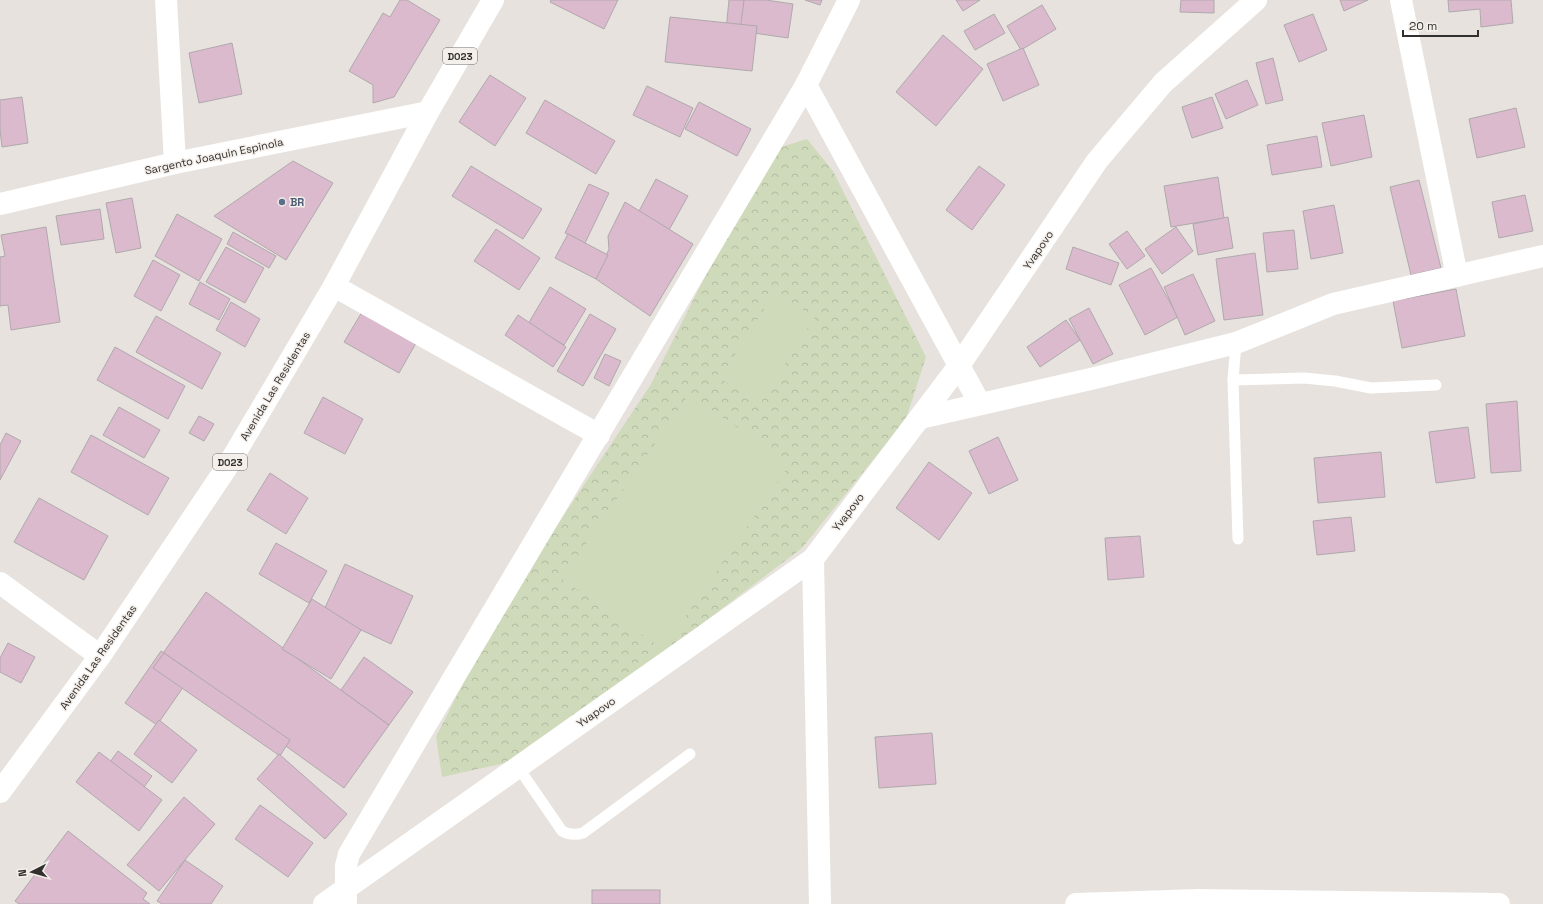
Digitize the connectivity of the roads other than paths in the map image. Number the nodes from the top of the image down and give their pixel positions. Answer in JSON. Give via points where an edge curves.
{"nodes":[{"id":1,"x":166,"y":0,"type":"edge"},
{"id":2,"x":492,"y":0,"type":"edge"},
{"id":3,"x":849,"y":0,"type":"edge"},
{"id":4,"x":1256,"y":0,"type":"edge"},
{"id":5,"x":1400,"y":0,"type":"edge"},
{"id":6,"x":806,"y":85,"type":"junction"},
{"id":7,"x":428,"y":112,"type":"junction"},
{"id":8,"x":175,"y":163,"type":"junction"},
{"id":9,"x":0,"y":204,"type":"edge"},
{"id":10,"x":1543,"y":256,"type":"edge"},
{"id":11,"x":1458,"y":276,"type":"junction"},
{"id":12,"x":334,"y":286,"type":"junction"},
{"id":13,"x":1236,"y":343,"type":"junction"},
{"id":14,"x":958,"y":367,"type":"junction"},
{"id":15,"x":1233,"y":380,"type":"junction"},
{"id":16,"x":1436,"y":385,"type":"dead end"},
{"id":17,"x":980,"y":404,"type":"junction"},
{"id":18,"x":920,"y":418,"type":"junction"},
{"id":19,"x":599,"y":435,"type":"junction"},
{"id":20,"x":1238,"y":539,"type":"dead end"},
{"id":21,"x":813,"y":559,"type":"junction"},
{"id":22,"x":0,"y":583,"type":"edge"},
{"id":23,"x":100,"y":656,"type":"junction"},
{"id":24,"x":690,"y":754,"type":"dead end"},
{"id":25,"x":518,"y":768,"type":"junction"},
{"id":26,"x":0,"y":792,"type":"edge"},
{"id":27,"x":346,"y":896,"type":"edge"},
{"id":28,"x":1199,"y":902,"type":"edge"},
{"id":29,"x":324,"y":904,"type":"edge"},
{"id":30,"x":820,"y":904,"type":"edge"},
{"id":31,"x":1076,"y":904,"type":"edge"},
{"id":32,"x":1499,"y":904,"type":"edge"}],
"edges":[{"from":1,"to":8,"type":"street"},
{"from":2,"to":7,"type":"street","name":"Avenida Las Residentas","number":"D023"},
{"from":3,"to":6,"type":"street"},
{"from":4,"to":14,"type":"street","name":"Yvapovo","via":[[1163,83],[1098,161]]},
{"from":5,"to":11,"type":"street"},
{"from":6,"to":14,"type":"street"},
{"from":6,"to":19,"type":"street"},
{"from":7,"to":8,"type":"street","name":"Sargento Joaquin Espinola"},
{"from":7,"to":12,"type":"street","name":"Avenida Las Residentas","number":"D023"},
{"from":8,"to":9,"type":"street","name":"Sargento Joaquin Espinola"},
{"from":10,"to":11,"type":"street"},
{"from":11,"to":13,"type":"street","via":[[1333,304]]},
{"from":12,"to":19,"type":"street"},
{"from":12,"to":23,"type":"street","name":"Avenida Las Residentas","number":"D023","via":[[227,467]]},
{"from":13,"to":15,"type":"lane"},
{"from":13,"to":17,"type":"street"},
{"from":14,"to":17,"type":"street"},
{"from":14,"to":18,"type":"street","name":"Yvapovo"},
{"from":15,"to":16,"type":"lane","via":[[1304,378],[1371,388]]},
{"from":15,"to":20,"type":"lane"},
{"from":17,"to":18,"type":"street"},
{"from":18,"to":21,"type":"street","name":"Yvapovo"},
{"from":19,"to":27,"type":"street","via":[[349,854],[346,866]]},
{"from":21,"to":25,"type":"street","name":"Yvapovo"},
{"from":21,"to":30,"type":"street"},
{"from":22,"to":23,"type":"street"},
{"from":23,"to":26,"type":"street","name":"Avenida Las Residentas","number":"D023"},
{"from":24,"to":25,"type":"lane","via":[[577,835],[562,831]]},
{"from":25,"to":27,"type":"street","name":"Yvapovo"},
{"from":27,"to":29,"type":"street","name":"Yvapovo"},
{"from":28,"to":31,"type":"street"},
{"from":28,"to":32,"type":"street"}]}
